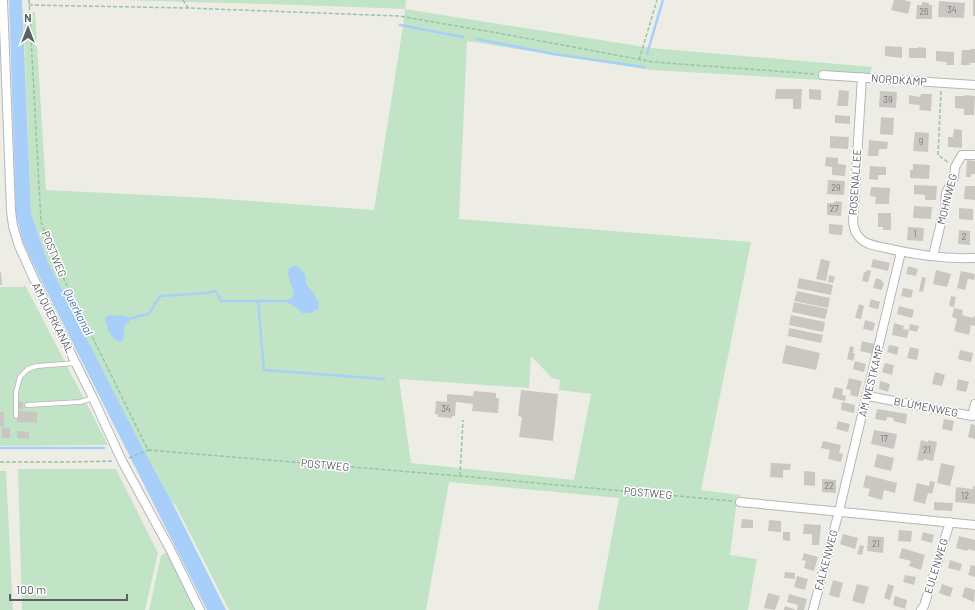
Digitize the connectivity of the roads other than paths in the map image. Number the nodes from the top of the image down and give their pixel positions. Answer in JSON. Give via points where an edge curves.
{"nodes":[{"id":1,"x":3,"y":0,"type":"edge"},
{"id":2,"x":823,"y":75,"type":"road end"},
{"id":3,"x":862,"y":77,"type":"junction"},
{"id":4,"x":975,"y":85,"type":"edge"},
{"id":5,"x":975,"y":155,"type":"edge"},
{"id":6,"x":902,"y":252,"type":"junction"},
{"id":7,"x":932,"y":256,"type":"junction"},
{"id":8,"x":975,"y":258,"type":"edge"},
{"id":9,"x":76,"y":363,"type":"junction"},
{"id":10,"x":868,"y":396,"type":"junction"},
{"id":11,"x":93,"y":398,"type":"junction"},
{"id":12,"x":975,"y":404,"type":"edge"},
{"id":13,"x":27,"y":405,"type":"dead end"},
{"id":14,"x":16,"y":416,"type":"dead end"},
{"id":15,"x":740,"y":502,"type":"road end"},
{"id":16,"x":839,"y":511,"type":"junction"},
{"id":17,"x":950,"y":522,"type":"junction"},
{"id":18,"x":975,"y":525,"type":"edge"},
{"id":19,"x":200,"y":610,"type":"edge"},
{"id":20,"x":813,"y":610,"type":"edge"},
{"id":21,"x":921,"y":610,"type":"edge"}],
"edges":[{"from":1,"to":9,"type":"street","name":"AM QUERKANAL","via":[[13,226],[24,257]]},
{"from":2,"to":3,"type":"street","name":"NORDKAMP"},
{"from":3,"to":4,"type":"street","name":"NORDKAMP"},
{"from":3,"to":6,"type":"street","name":"ROSENALLEE","via":[[854,231],[860,239],[869,244]]},
{"from":5,"to":7,"type":"street","name":"MOHNWEG","via":[[962,155],[954,167],[954,177],[946,193]]},
{"from":6,"to":7,"type":"street","name":"ROSENALLEE"},
{"from":6,"to":10,"type":"street","name":"AM WESTKAMP"},
{"from":7,"to":8,"type":"street","name":"ROSENALLEE"},
{"from":9,"to":11,"type":"street","name":"AM QUERKANAL"},
{"from":9,"to":14,"type":"lane","via":[[28,369],[20,377],[16,392]]},
{"from":10,"to":12,"type":"street","name":"BLUMENWEG","via":[[972,416]]},
{"from":10,"to":16,"type":"street","name":"AM WESTKAMP"},
{"from":11,"to":13,"type":"lane","via":[[80,402]]},
{"from":11,"to":19,"type":"street","name":"AM QUERKANAL"},
{"from":15,"to":16,"type":"street"},
{"from":16,"to":17,"type":"street"},
{"from":16,"to":20,"type":"street","name":"FALKENWEG"},
{"from":17,"to":18,"type":"street"},
{"from":17,"to":21,"type":"street","name":"EULENWEG"}]}
